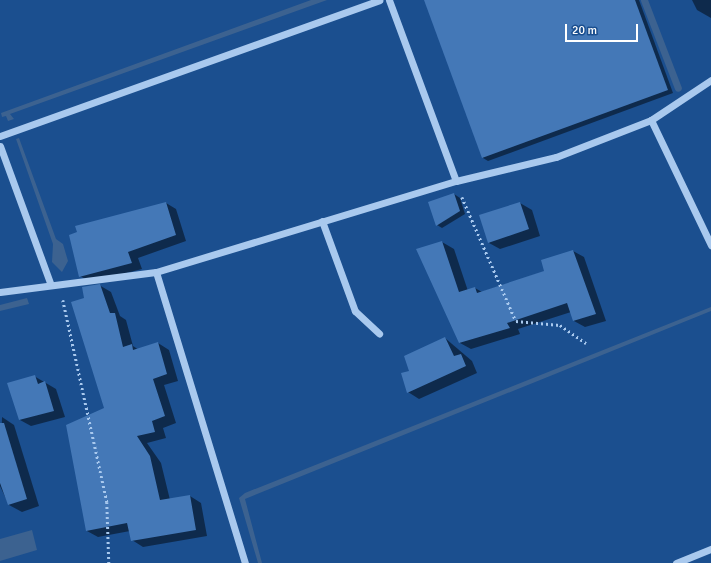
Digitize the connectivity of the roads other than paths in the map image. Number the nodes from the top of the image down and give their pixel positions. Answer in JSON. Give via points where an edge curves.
{"nodes":[{"id":1,"x":379,"y":0,"type":"edge"},
{"id":2,"x":389,"y":0,"type":"edge"},
{"id":3,"x":711,"y":81,"type":"edge"},
{"id":4,"x":651,"y":120,"type":"junction"},
{"id":5,"x":0,"y":136,"type":"edge"},
{"id":6,"x":0,"y":146,"type":"edge"},
{"id":7,"x":456,"y":181,"type":"junction"},
{"id":8,"x":322,"y":222,"type":"junction"},
{"id":9,"x":711,"y":245,"type":"edge"},
{"id":10,"x":156,"y":272,"type":"junction"},
{"id":11,"x":50,"y":283,"type":"junction"},
{"id":12,"x":0,"y":292,"type":"edge"},
{"id":13,"x":379,"y":334,"type":"dead end"},
{"id":14,"x":711,"y":549,"type":"edge"},
{"id":15,"x":245,"y":563,"type":"edge"},
{"id":16,"x":676,"y":563,"type":"edge"}],
"edges":[{"from":1,"to":5,"type":"street"},
{"from":2,"to":7,"type":"street"},
{"from":3,"to":4,"type":"street"},
{"from":4,"to":7,"type":"street","via":[[556,157]]},
{"from":4,"to":9,"type":"street"},
{"from":6,"to":11,"type":"street"},
{"from":7,"to":8,"type":"street"},
{"from":8,"to":10,"type":"street"},
{"from":8,"to":13,"type":"street","via":[[355,311]]},
{"from":10,"to":11,"type":"street"},
{"from":10,"to":15,"type":"street"},
{"from":11,"to":12,"type":"street"},
{"from":14,"to":16,"type":"street"}]}
